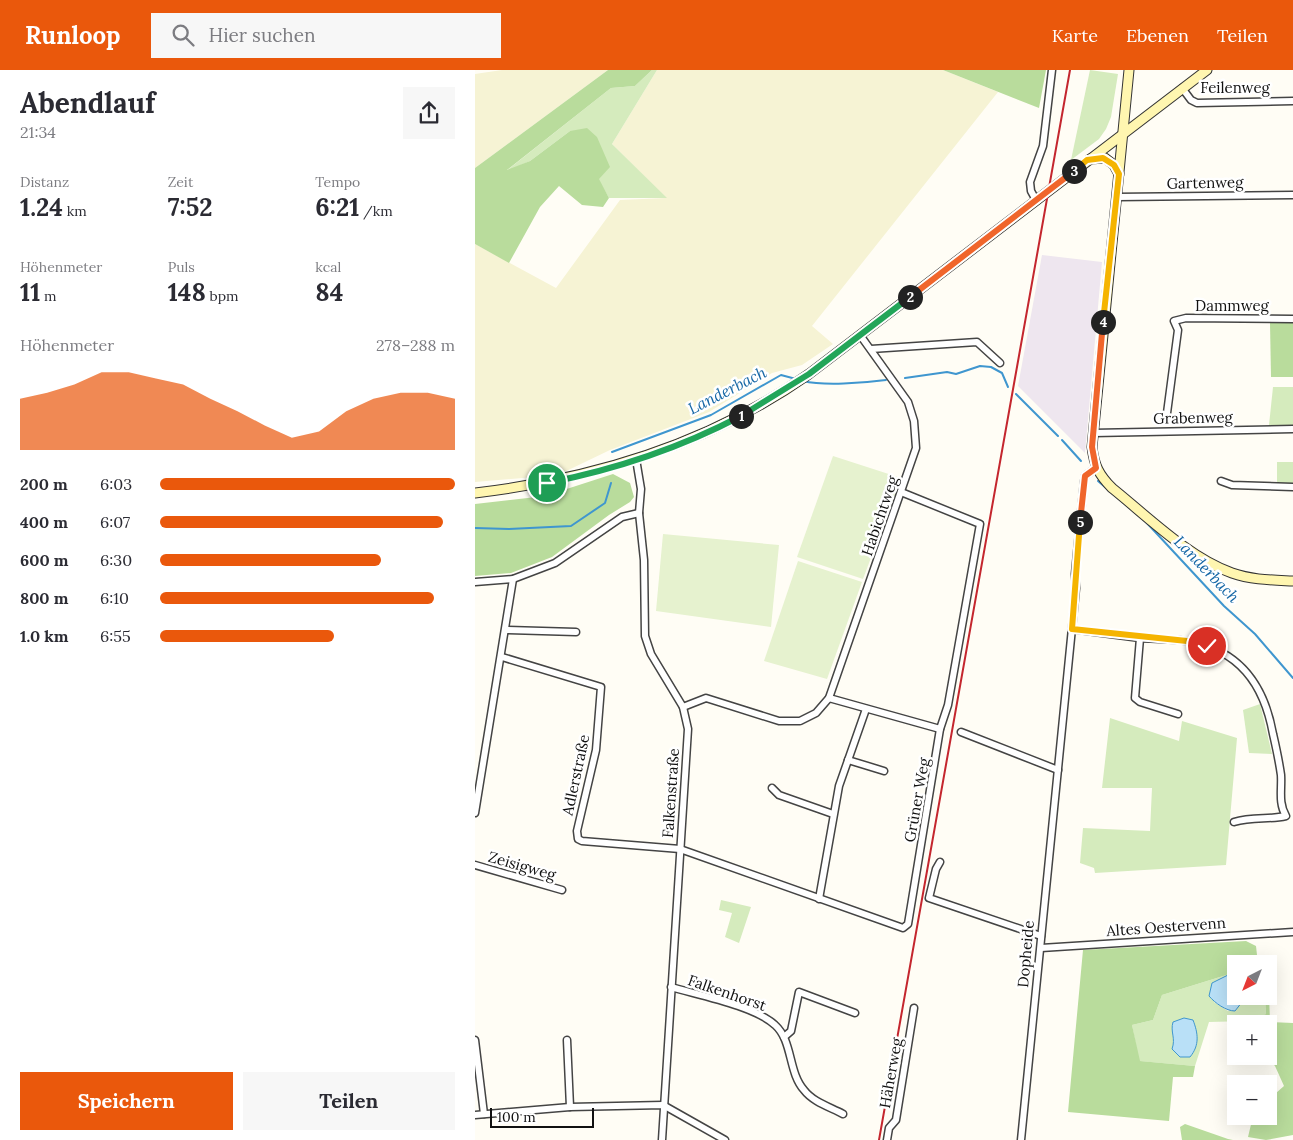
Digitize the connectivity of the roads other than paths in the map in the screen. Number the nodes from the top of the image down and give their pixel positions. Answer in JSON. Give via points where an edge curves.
{"nodes":[{"id":1,"x":1053,"y":70,"type":"edge"},
{"id":2,"x":1129,"y":70,"type":"edge"},
{"id":3,"x":1207,"y":70,"type":"edge"},
{"id":4,"x":1183,"y":88,"type":"junction"},
{"id":5,"x":1293,"y":101,"type":"edge"},
{"id":6,"x":1123,"y":133,"type":"junction"},
{"id":7,"x":1087,"y":160,"type":"junction"},
{"id":8,"x":1119,"y":174,"type":"junction"},
{"id":9,"x":1293,"y":195,"type":"edge"},
{"id":10,"x":1117,"y":197,"type":"junction"},
{"id":11,"x":1036,"y":200,"type":"junction"},
{"id":12,"x":1293,"y":319,"type":"edge"},
{"id":13,"x":860,"y":335,"type":"junction"},
{"id":14,"x":871,"y":349,"type":"junction"},
{"id":15,"x":1000,"y":363,"type":"dead end"},
{"id":16,"x":1167,"y":413,"type":"dead end"},
{"id":17,"x":1293,"y":429,"type":"edge"},
{"id":18,"x":1093,"y":433,"type":"junction"},
{"id":19,"x":636,"y":460,"type":"junction"},
{"id":20,"x":1096,"y":468,"type":"junction"},
{"id":21,"x":1221,"y":481,"type":"dead end"},
{"id":22,"x":1293,"y":487,"type":"edge"},
{"id":23,"x":901,"y":492,"type":"junction"},
{"id":24,"x":475,"y":493,"type":"edge"},
{"id":25,"x":639,"y":513,"type":"junction"},
{"id":26,"x":513,"y":579,"type":"junction"},
{"id":27,"x":1293,"y":581,"type":"edge"},
{"id":28,"x":475,"y":582,"type":"edge"},
{"id":29,"x":1072,"y":629,"type":"junction"},
{"id":30,"x":506,"y":630,"type":"junction"},
{"id":31,"x":576,"y":632,"type":"dead end"},
{"id":32,"x":1140,"y":638,"type":"junction"},
{"id":33,"x":502,"y":657,"type":"junction"},
{"id":34,"x":829,"y":698,"type":"junction"},
{"id":35,"x":683,"y":707,"type":"junction"},
{"id":36,"x":866,"y":710,"type":"junction"},
{"id":37,"x":1178,"y":714,"type":"dead end"},
{"id":38,"x":940,"y":729,"type":"junction"},
{"id":39,"x":961,"y":732,"type":"dead end"},
{"id":40,"x":848,"y":760,"type":"junction"},
{"id":41,"x":1058,"y":770,"type":"junction"},
{"id":42,"x":884,"y":771,"type":"dead end"},
{"id":43,"x":772,"y":788,"type":"dead end"},
{"id":44,"x":475,"y":813,"type":"edge"},
{"id":45,"x":833,"y":814,"type":"junction"},
{"id":46,"x":1235,"y":822,"type":"dead end"},
{"id":47,"x":680,"y":849,"type":"junction"},
{"id":48,"x":940,"y":862,"type":"dead end"},
{"id":49,"x":475,"y":865,"type":"edge"},
{"id":50,"x":562,"y":890,"type":"dead end"},
{"id":51,"x":819,"y":899,"type":"junction"},
{"id":52,"x":1293,"y":932,"type":"edge"},
{"id":53,"x":1041,"y":936,"type":"junction"},
{"id":54,"x":1041,"y":948,"type":"junction"},
{"id":55,"x":671,"y":987,"type":"junction"},
{"id":56,"x":915,"y":1008,"type":"dead end"},
{"id":57,"x":855,"y":1013,"type":"dead end"},
{"id":58,"x":784,"y":1037,"type":"junction"},
{"id":59,"x":475,"y":1040,"type":"edge"},
{"id":60,"x":567,"y":1040,"type":"dead end"},
{"id":61,"x":663,"y":1104,"type":"junction"},
{"id":62,"x":570,"y":1107,"type":"junction"},
{"id":63,"x":484,"y":1114,"type":"junction"},
{"id":64,"x":843,"y":1114,"type":"dead end"},
{"id":65,"x":475,"y":1115,"type":"edge"},
{"id":66,"x":662,"y":1140,"type":"edge"},
{"id":67,"x":725,"y":1140,"type":"edge"},
{"id":68,"x":887,"y":1140,"type":"edge"},
{"id":69,"x":1021,"y":1140,"type":"edge"}],
"edges":[{"from":1,"to":11,"type":"street","via":[[1043,146],[1030,182]]},
{"from":2,"to":6,"type":"main road"},
{"from":3,"to":4,"type":"main road"},
{"from":4,"to":5,"type":"street","name":"Feilenweg","via":[[1197,103]]},
{"from":4,"to":6,"type":"main road"},
{"from":6,"to":7,"type":"main road"},
{"from":6,"to":8,"type":"main road"},
{"from":7,"to":8,"type":"main road","via":[[1105,158]]},
{"from":7,"to":11,"type":"main road"},
{"from":8,"to":10,"type":"main road"},
{"from":9,"to":10,"type":"street","name":"Gartenweg"},
{"from":10,"to":18,"type":"main road"},
{"from":11,"to":13,"type":"main road"},
{"from":12,"to":16,"type":"street","name":"Dammweg","via":[[1186,318],[1174,321],[1178,330]]},
{"from":13,"to":14,"type":"street","name":"Habichtweg"},
{"from":13,"to":19,"type":"main road","via":[[793,386],[708,432]]},
{"from":14,"to":15,"type":"street","via":[[977,342]]},
{"from":14,"to":23,"type":"street","name":"Habichtweg","via":[[908,402],[915,421],[915,457]]},
{"from":17,"to":18,"type":"street","name":"Grabenweg"},
{"from":18,"to":20,"type":"main road"},
{"from":19,"to":24,"type":"main road","via":[[563,480]]},
{"from":19,"to":25,"type":"street","name":"Falkenstraße","via":[[641,489]]},
{"from":20,"to":27,"type":"main road","via":[[1112,488],[1205,560],[1232,573]]},
{"from":20,"to":29,"type":"street","name":"Dopheide","via":[[1085,476],[1084,482]]},
{"from":21,"to":22,"type":"street","via":[[1232,485]]},
{"from":23,"to":34,"type":"street","name":"Habichtweg"},
{"from":23,"to":38,"type":"street","name":"Grüner Weg","via":[[980,524],[948,705]]},
{"from":25,"to":26,"type":"street","via":[[622,517],[555,563]]},
{"from":25,"to":35,"type":"street","name":"Falkenstraße","via":[[644,560],[645,636],[651,654]]},
{"from":26,"to":28,"type":"street"},
{"from":26,"to":30,"type":"street"},
{"from":29,"to":32,"type":"street"},
{"from":29,"to":41,"type":"street","name":"Dopheide"},
{"from":30,"to":31,"type":"street"},
{"from":30,"to":33,"type":"street"},
{"from":32,"to":37,"type":"street","via":[[1135,698]]},
{"from":32,"to":46,"type":"street","via":[[1187,641],[1219,650],[1241,666],[1263,696],[1281,775],[1281,804],[1286,816]]},
{"from":33,"to":44,"type":"street"},
{"from":33,"to":47,"type":"street","name":"Adlerstraße","via":[[601,687],[596,750],[577,831],[578,839]]},
{"from":34,"to":35,"type":"street","name":"Habichtweg","via":[[816,713],[800,721],[779,721],[706,698]]},
{"from":34,"to":36,"type":"street"},
{"from":35,"to":47,"type":"street","name":"Falkenstraße","via":[[688,728]]},
{"from":36,"to":38,"type":"street"},
{"from":36,"to":40,"type":"street"},
{"from":38,"to":51,"type":"street","name":"Grüner Weg","via":[[906,927]]},
{"from":39,"to":41,"type":"street"},
{"from":40,"to":42,"type":"street"},
{"from":40,"to":45,"type":"street"},
{"from":41,"to":53,"type":"street","name":"Dopheide"},
{"from":43,"to":45,"type":"street","via":[[779,795]]},
{"from":45,"to":51,"type":"street"},
{"from":47,"to":51,"type":"street","name":"Grüner Weg"},
{"from":47,"to":55,"type":"street","name":"Falkenstraße"},
{"from":48,"to":53,"type":"street","via":[[935,869],[929,898]]},
{"from":49,"to":50,"type":"street","name":"Zeisigweg"},
{"from":52,"to":54,"type":"street","name":"Altes Oestervenn"},
{"from":53,"to":54,"type":"street","name":"Dopheide"},
{"from":54,"to":69,"type":"street","name":"Dopheide"},
{"from":55,"to":58,"type":"street","name":"Falkenhorst","via":[[762,1016]]},
{"from":55,"to":61,"type":"street","name":"Falkenstraße"},
{"from":56,"to":68,"type":"street","name":"Häherweg","via":[[896,1120],[889,1128]]},
{"from":57,"to":58,"type":"street","via":[[799,992],[791,1031]]},
{"from":58,"to":64,"type":"street","name":"Falkenhorst","via":[[804,1091]]},
{"from":59,"to":63,"type":"street"},
{"from":60,"to":62,"type":"street"},
{"from":61,"to":62,"type":"street"},
{"from":61,"to":66,"type":"street","name":"Falkenstraße"},
{"from":61,"to":67,"type":"street"},
{"from":62,"to":63,"type":"street"},
{"from":63,"to":65,"type":"street"}]}
